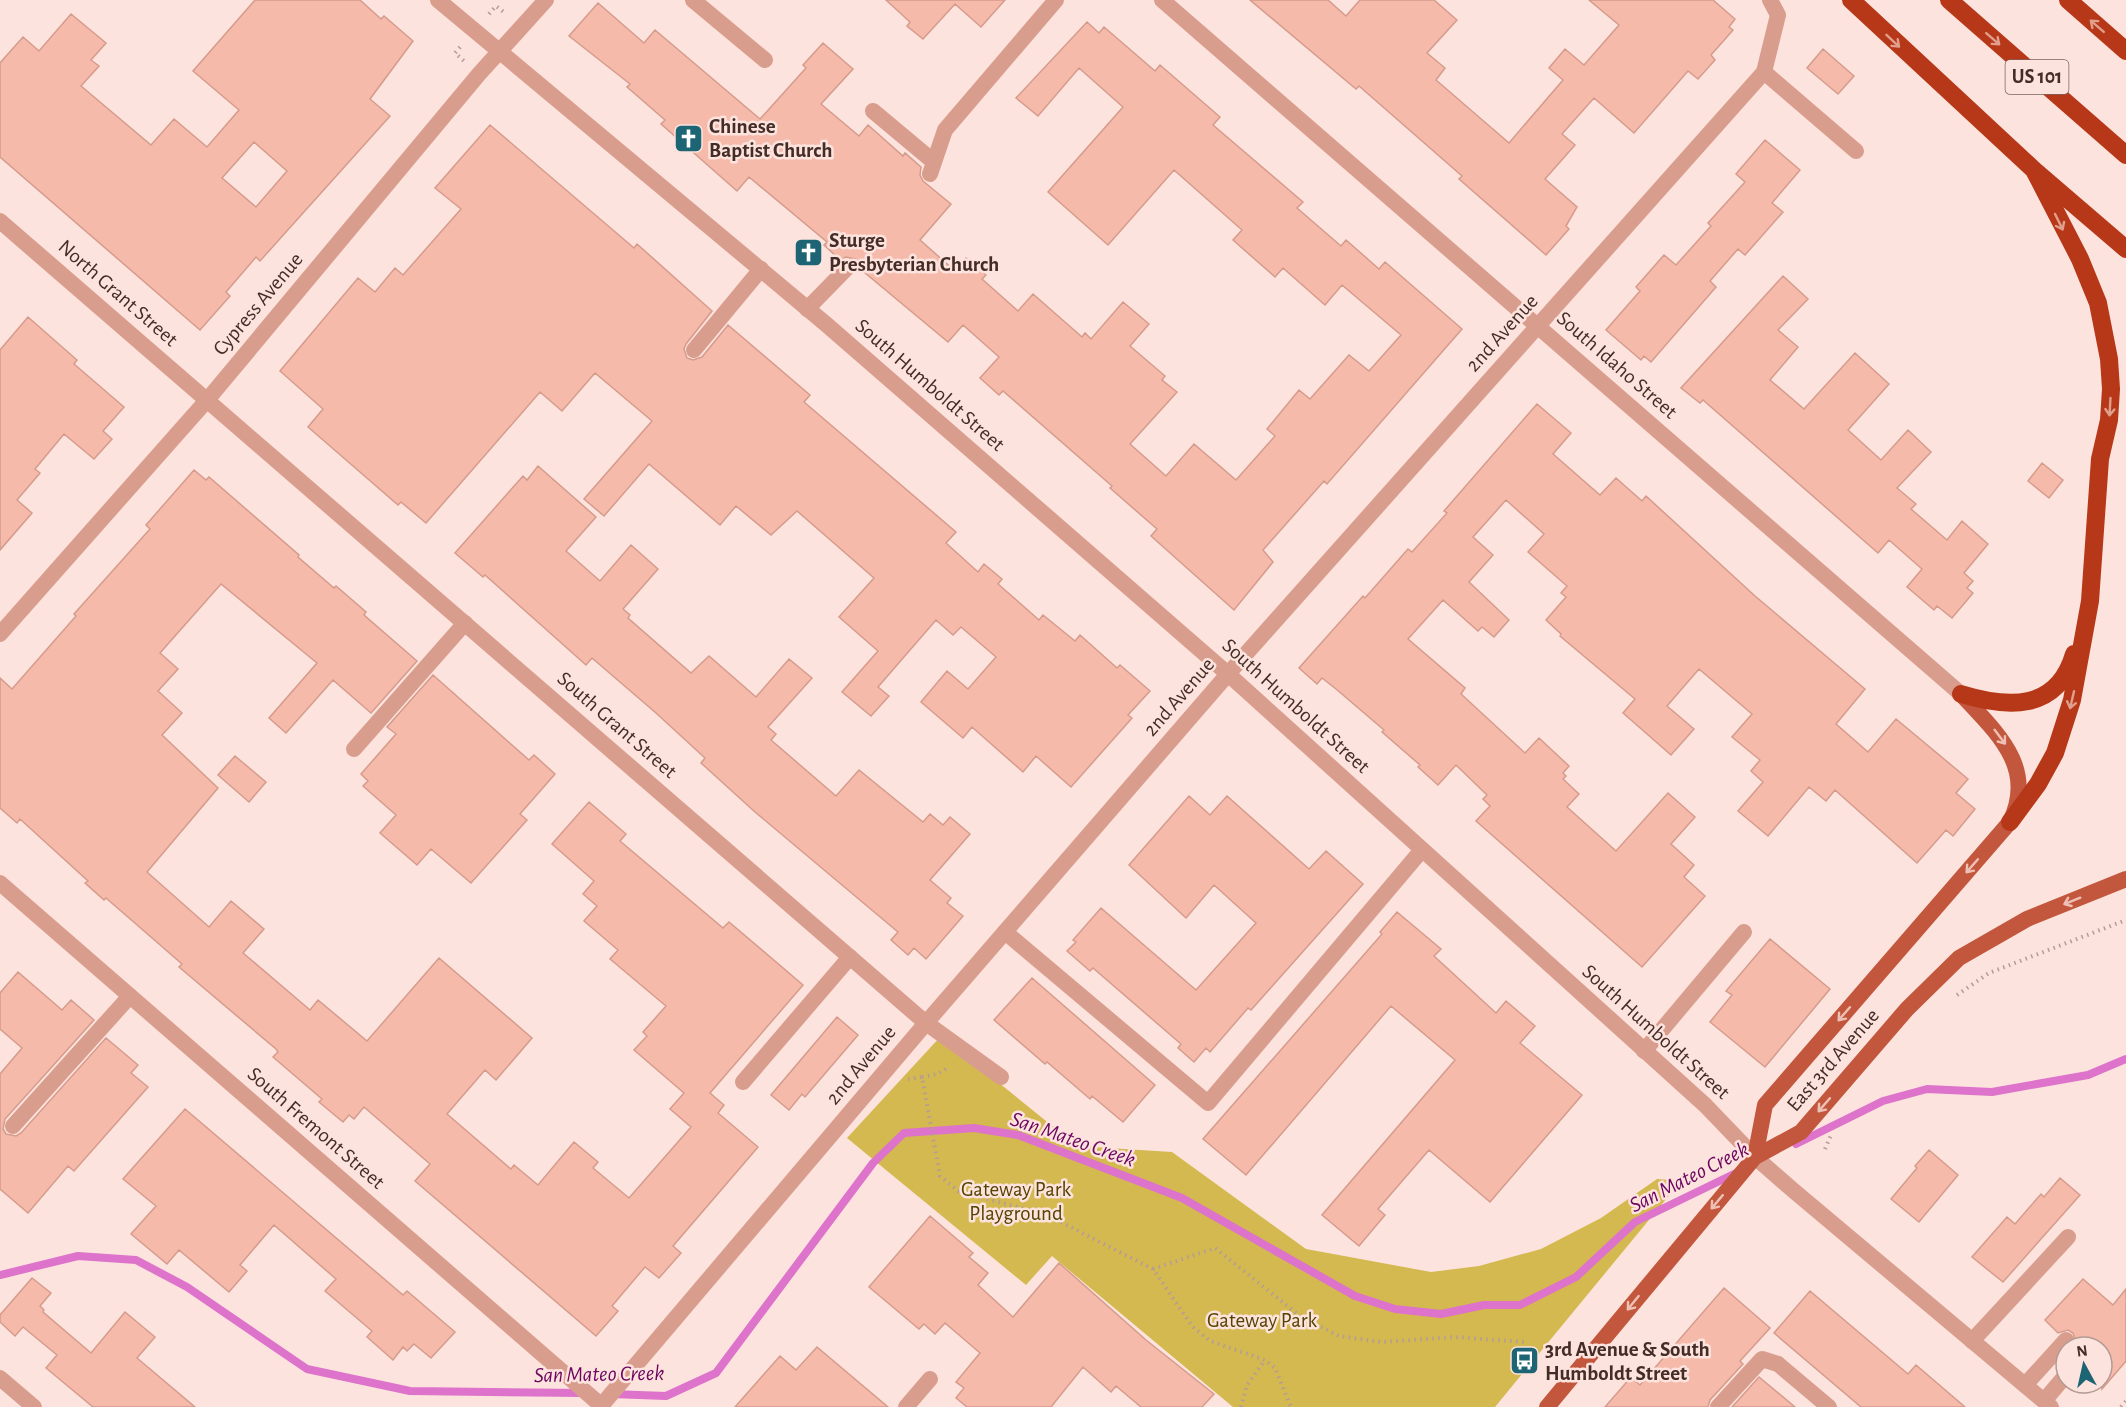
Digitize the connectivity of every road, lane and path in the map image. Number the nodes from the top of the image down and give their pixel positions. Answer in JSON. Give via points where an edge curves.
{"nodes":[{"id":1,"x":438,"y":0,"type":"edge"},
{"id":2,"x":546,"y":0,"type":"edge"},
{"id":3,"x":693,"y":0,"type":"edge"},
{"id":4,"x":1056,"y":0,"type":"edge"},
{"id":5,"x":1162,"y":0,"type":"edge"},
{"id":6,"x":1770,"y":0,"type":"edge"},
{"id":7,"x":1851,"y":0,"type":"edge"},
{"id":8,"x":1949,"y":0,"type":"edge"},
{"id":9,"x":2068,"y":0,"type":"edge"},
{"id":10,"x":505,"y":13,"type":"dead end"},
{"id":11,"x":487,"y":17,"type":"dead end"},
{"id":12,"x":499,"y":51,"type":"junction"},
{"id":13,"x":2126,"y":51,"type":"edge"},
{"id":14,"x":455,"y":53,"type":"dead end"},
{"id":15,"x":765,"y":60,"type":"dead end"},
{"id":16,"x":464,"y":61,"type":"dead end"},
{"id":17,"x":1764,"y":72,"type":"junction"},
{"id":18,"x":873,"y":111,"type":"dead end"},
{"id":19,"x":1856,"y":151,"type":"dead end"},
{"id":20,"x":2126,"y":155,"type":"edge"},
{"id":21,"x":2034,"y":170,"type":"junction"},
{"id":22,"x":0,"y":220,"type":"edge"},
{"id":23,"x":2126,"y":249,"type":"edge"},
{"id":24,"x":848,"y":267,"type":"dead end"},
{"id":25,"x":761,"y":269,"type":"junction"},
{"id":26,"x":807,"y":309,"type":"junction"},
{"id":27,"x":1538,"y":326,"type":"junction"},
{"id":28,"x":694,"y":350,"type":"dead end"},
{"id":29,"x":208,"y":399,"type":"junction"},
{"id":30,"x":2090,"y":601,"type":"junction"},
{"id":31,"x":465,"y":623,"type":"junction"},
{"id":32,"x":0,"y":634,"type":"edge"},
{"id":33,"x":1228,"y":674,"type":"junction"},
{"id":34,"x":1961,"y":694,"type":"junction"},
{"id":35,"x":354,"y":749,"type":"dead end"},
{"id":36,"x":2010,"y":822,"type":"junction"},
{"id":37,"x":1421,"y":851,"type":"junction"},
{"id":38,"x":2126,"y":879,"type":"edge"},
{"id":39,"x":0,"y":883,"type":"edge"},
{"id":40,"x":2126,"y":920,"type":"edge"},
{"id":41,"x":1005,"y":932,"type":"junction"},
{"id":42,"x":1744,"y":932,"type":"dead end"},
{"id":43,"x":850,"y":957,"type":"junction"},
{"id":44,"x":130,"y":996,"type":"junction"},
{"id":45,"x":1954,"y":998,"type":"dead end"},
{"id":46,"x":927,"y":1023,"type":"junction"},
{"id":47,"x":1644,"y":1051,"type":"junction"},
{"id":48,"x":1001,"y":1077,"type":"dead end"},
{"id":49,"x":915,"y":1078,"type":"dead end"},
{"id":50,"x":743,"y":1082,"type":"dead end"},
{"id":51,"x":13,"y":1126,"type":"dead end"},
{"id":52,"x":1755,"y":1157,"type":"junction"},
{"id":53,"x":2068,"y":1237,"type":"dead end"},
{"id":54,"x":1154,"y":1269,"type":"junction"},
{"id":55,"x":1972,"y":1341,"type":"junction"},
{"id":56,"x":1524,"y":1342,"type":"dead end"},
{"id":57,"x":2054,"y":1353,"type":"edge"},
{"id":58,"x":1265,"y":1360,"type":"junction"},
{"id":59,"x":0,"y":1378,"type":"edge"},
{"id":60,"x":930,"y":1379,"type":"dead end"},
{"id":61,"x":2025,"y":1385,"type":"junction"},
{"id":62,"x":2126,"y":1401,"type":"edge"},
{"id":63,"x":2047,"y":1404,"type":"edge"},
{"id":64,"x":602,"y":1406,"type":"edge"},
{"id":65,"x":34,"y":1407,"type":"edge"},
{"id":66,"x":906,"y":1407,"type":"edge"},
{"id":67,"x":1241,"y":1407,"type":"edge"},
{"id":68,"x":1291,"y":1407,"type":"edge"},
{"id":69,"x":1546,"y":1407,"type":"edge"},
{"id":70,"x":1718,"y":1407,"type":"edge"},
{"id":71,"x":1830,"y":1407,"type":"edge"},
{"id":72,"x":2121,"y":1407,"type":"edge"}],
"edges":[{"from":1,"to":12,"type":"street","name":"South Humboldt Street"},
{"from":2,"to":12,"type":"street","name":"Cypress Avenue"},
{"from":3,"to":15,"type":"street"},
{"from":4,"to":18,"type":"street","via":[[945,130],[932,168]]},
{"from":5,"to":27,"type":"street","name":"South Idaho Street"},
{"from":6,"to":17,"type":"street","name":"2nd Avenue","via":[[1778,15]]},
{"from":7,"to":21,"type":"highway","one_way":true},
{"from":8,"to":20,"type":"highway","number":"US 101","one_way":true},
{"from":13,"to":9,"type":"highway","one_way":true},
{"from":10,"to":11,"type":"path","via":[[496,6]]},
{"from":12,"to":25,"type":"street","name":"South Humboldt Street"},
{"from":12,"to":29,"type":"street","name":"Cypress Avenue"},
{"from":14,"to":16,"type":"path"},
{"from":17,"to":19,"type":"street"},
{"from":17,"to":27,"type":"street","name":"2nd Avenue"},
{"from":21,"to":23,"type":"highway"},
{"from":21,"to":30,"type":"highway","one_way":true,"via":[[2088,276],[2098,303],[2109,359],[2109,420],[2100,459]]},
{"from":22,"to":29,"type":"street","name":"North Grant Street"},
{"from":24,"to":26,"type":"street"},
{"from":25,"to":26,"type":"street","name":"South Humboldt Street"},
{"from":25,"to":28,"type":"street"},
{"from":26,"to":33,"type":"street","name":"South Humboldt Street"},
{"from":27,"to":33,"type":"street","name":"2nd Avenue"},
{"from":27,"to":34,"type":"street","name":"South Idaho Street"},
{"from":29,"to":31,"type":"street","name":"South Grant Street"},
{"from":29,"to":32,"type":"street","name":"Cypress Avenue"},
{"from":30,"to":34,"type":"highway","via":[[2073,659],[2048,693],[2031,702],[2010,704]]},
{"from":30,"to":36,"type":"highway","one_way":true,"via":[[2072,700],[2058,744],[2038,784]]},
{"from":31,"to":35,"type":"street"},
{"from":31,"to":43,"type":"street","name":"South Grant Street"},
{"from":33,"to":37,"type":"street","name":"South Humboldt Street"},
{"from":33,"to":41,"type":"street","name":"2nd Avenue"},
{"from":34,"to":36,"type":"main road","one_way":true,"via":[[1999,735],[2017,769],[2018,806]]},
{"from":36,"to":52,"type":"main road","one_way":true,"via":[[1765,1106]]},
{"from":37,"to":41,"type":"street","via":[[1208,1102]]},
{"from":37,"to":47,"type":"street","name":"South Humboldt Street"},
{"from":38,"to":52,"type":"main road","name":"East 3rd Avenue","one_way":true,"via":[[2027,919],[1959,958],[1914,1000],[1801,1132]]},
{"from":39,"to":44,"type":"street","name":"South Fremont Street"},
{"from":40,"to":45,"type":"path","via":[[1989,974]]},
{"from":41,"to":46,"type":"street","name":"2nd Avenue"},
{"from":42,"to":47,"type":"street"},
{"from":43,"to":46,"type":"street","name":"South Grant Street"},
{"from":43,"to":50,"type":"street"},
{"from":44,"to":51,"type":"street"},
{"from":44,"to":64,"type":"street","name":"South Fremont Street"},
{"from":46,"to":48,"type":"street","name":"South Grant Street"},
{"from":46,"to":64,"type":"street","name":"2nd Avenue"},
{"from":47,"to":52,"type":"street","name":"South Humboldt Street"},
{"from":49,"to":54,"type":"path","via":[[922,1077],[940,1176],[958,1191],[1047,1215]]},
{"from":52,"to":55,"type":"street","name":"South Humboldt Street"},
{"from":52,"to":69,"type":"main road","name":"East 3rd Avenue","one_way":true},
{"from":53,"to":55,"type":"street"},
{"from":54,"to":56,"type":"path","via":[[1215,1248],[1300,1316],[1339,1336],[1381,1342],[1454,1337]]},
{"from":54,"to":58,"type":"path","via":[[1192,1326],[1210,1341]]},
{"from":55,"to":61,"type":"street","name":"South Humboldt Street"},
{"from":57,"to":61,"type":"street"},
{"from":58,"to":67,"type":"path","via":[[1247,1385]]},
{"from":58,"to":68,"type":"path","via":[[1280,1378]]},
{"from":59,"to":65,"type":"street"},
{"from":60,"to":66,"type":"street"},
{"from":61,"to":63,"type":"street","name":"South Humboldt Street"},
{"from":62,"to":72,"type":"path"},
{"from":70,"to":71,"type":"street","via":[[1762,1359],[1778,1364]]}]}
